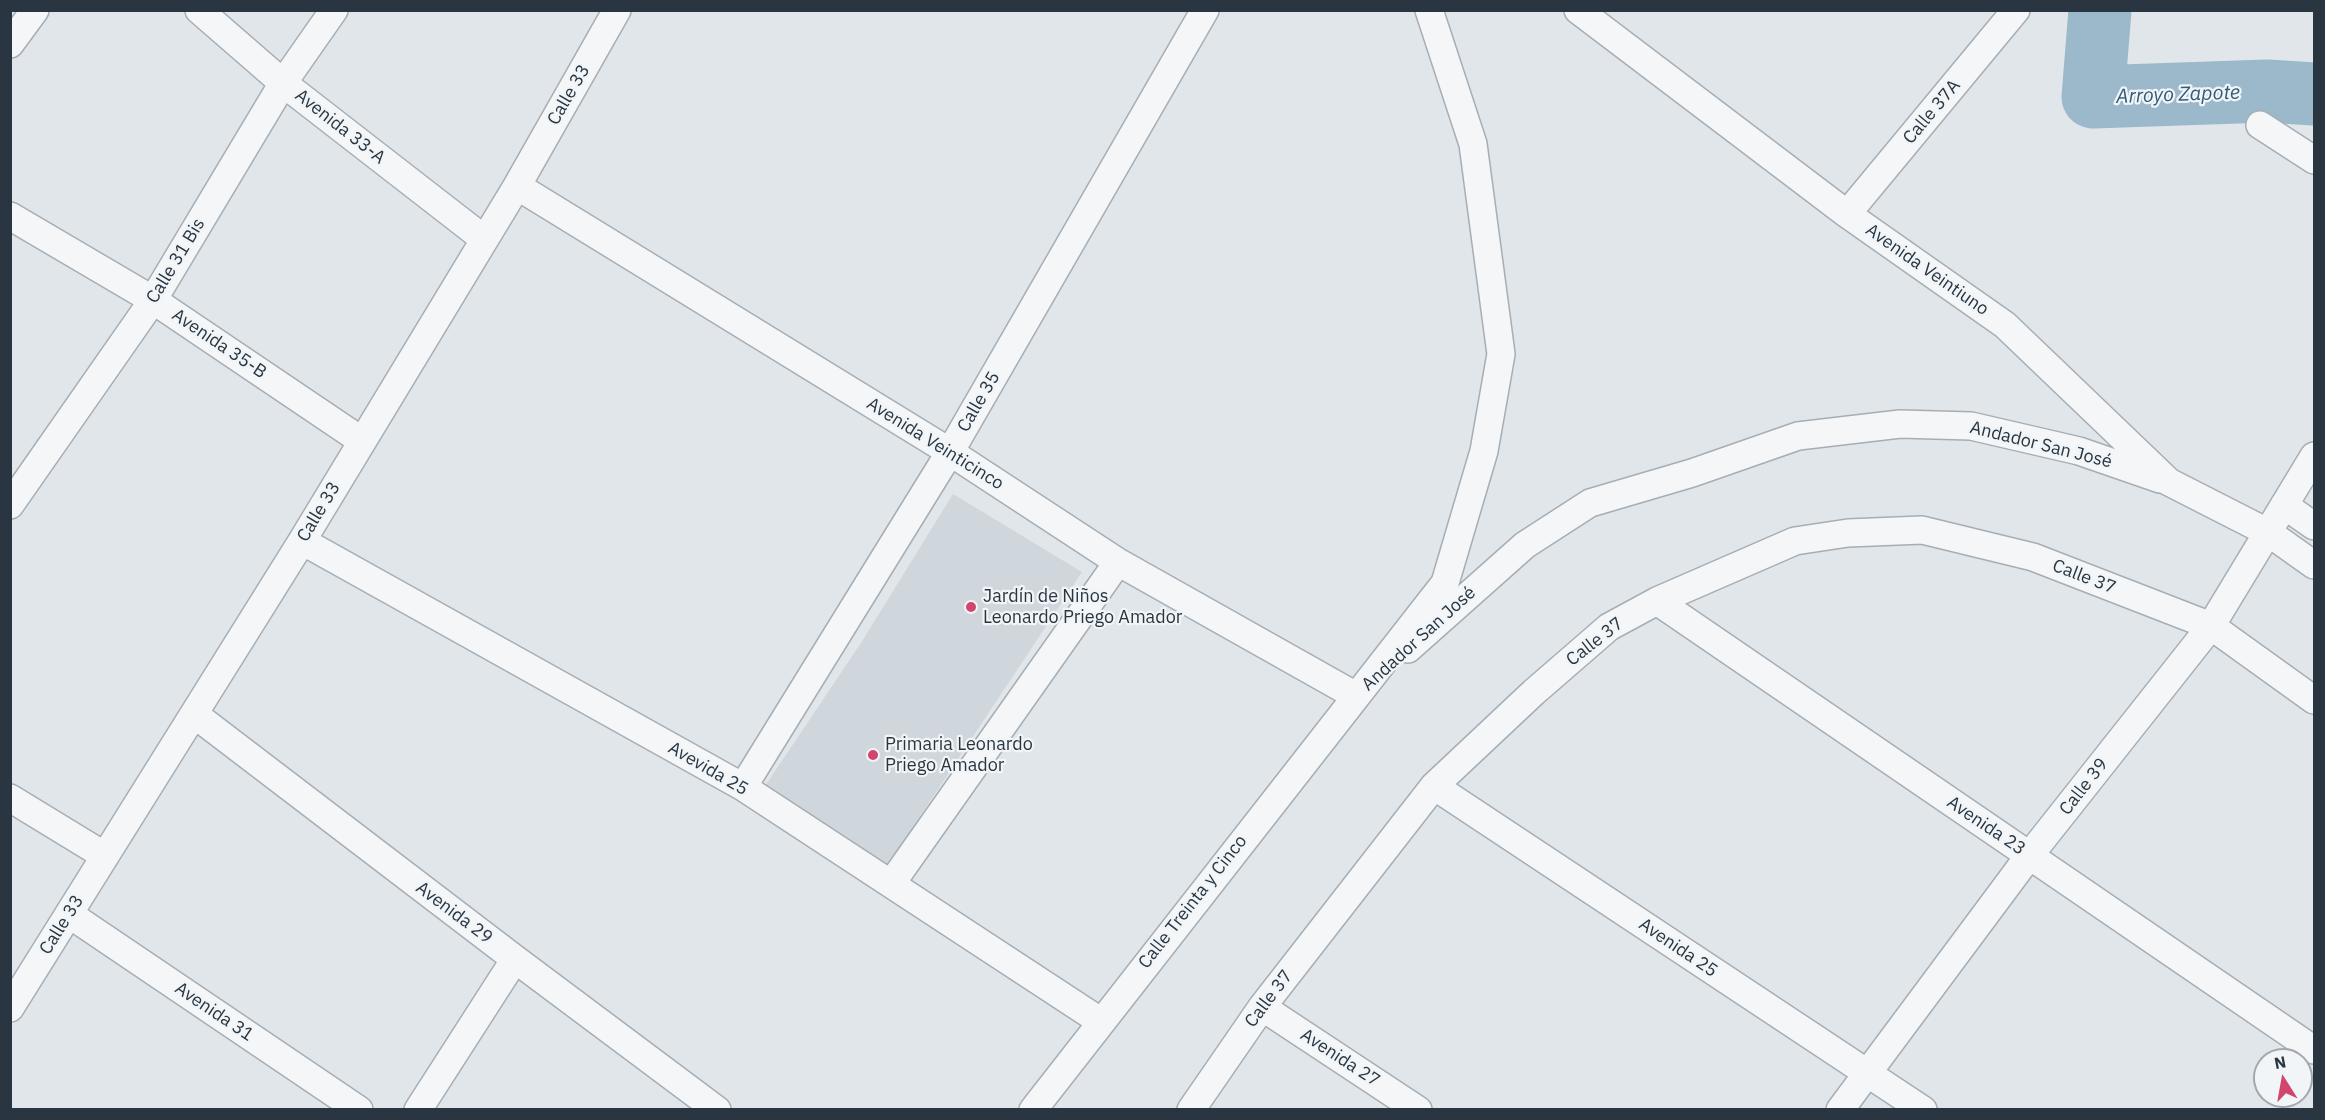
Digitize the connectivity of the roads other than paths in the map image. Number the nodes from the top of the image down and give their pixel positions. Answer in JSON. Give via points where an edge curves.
{"nodes":[{"id":1,"x":35,"y":10,"type":"edge"},
{"id":2,"x":199,"y":10,"type":"edge"},
{"id":3,"x":334,"y":10,"type":"edge"},
{"id":4,"x":617,"y":10,"type":"edge"},
{"id":5,"x":1205,"y":10,"type":"edge"},
{"id":6,"x":1429,"y":10,"type":"edge"},
{"id":7,"x":1578,"y":10,"type":"edge"},
{"id":8,"x":2016,"y":10,"type":"edge"},
{"id":9,"x":10,"y":44,"type":"edge"},
{"id":10,"x":284,"y":83,"type":"junction"},
{"id":11,"x":2260,"y":125,"type":"dead end"},
{"id":12,"x":2314,"y":160,"type":"edge"},
{"id":13,"x":517,"y":186,"type":"junction"},
{"id":14,"x":1847,"y":214,"type":"junction"},
{"id":15,"x":10,"y":216,"type":"edge"},
{"id":16,"x":484,"y":239,"type":"junction"},
{"id":17,"x":153,"y":300,"type":"junction"},
{"id":18,"x":362,"y":441,"type":"junction"},
{"id":19,"x":950,"y":452,"type":"junction"},
{"id":20,"x":2314,"y":456,"type":"edge"},
{"id":21,"x":2169,"y":482,"type":"junction"},
{"id":22,"x":2284,"y":505,"type":"junction"},
{"id":23,"x":10,"y":506,"type":"edge"},
{"id":24,"x":2314,"y":526,"type":"edge"},
{"id":25,"x":2269,"y":533,"type":"junction"},
{"id":26,"x":302,"y":541,"type":"junction"},
{"id":27,"x":1118,"y":562,"type":"junction"},
{"id":28,"x":2314,"y":565,"type":"edge"},
{"id":29,"x":1657,"y":601,"type":"junction"},
{"id":30,"x":2211,"y":626,"type":"junction"},
{"id":31,"x":1356,"y":696,"type":"junction"},
{"id":32,"x":2314,"y":700,"type":"edge"},
{"id":33,"x":194,"y":714,"type":"junction"},
{"id":34,"x":1434,"y":786,"type":"junction"},
{"id":35,"x":743,"y":788,"type":"junction"},
{"id":36,"x":10,"y":798,"type":"edge"},
{"id":37,"x":105,"y":856,"type":"junction"},
{"id":38,"x":2029,"y":856,"type":"junction"},
{"id":39,"x":891,"y":884,"type":"junction"},
{"id":40,"x":69,"y":914,"type":"junction"},
{"id":41,"x":515,"y":959,"type":"junction"},
{"id":42,"x":1262,"y":1007,"type":"junction"},
{"id":43,"x":10,"y":1008,"type":"edge"},
{"id":44,"x":1100,"y":1021,"type":"junction"},
{"id":45,"x":2314,"y":1050,"type":"edge"},
{"id":46,"x":1868,"y":1074,"type":"junction"},
{"id":47,"x":359,"y":1110,"type":"edge"},
{"id":48,"x":418,"y":1110,"type":"edge"},
{"id":49,"x":717,"y":1110,"type":"edge"},
{"id":50,"x":1033,"y":1110,"type":"edge"},
{"id":51,"x":1191,"y":1110,"type":"edge"},
{"id":52,"x":1418,"y":1110,"type":"edge"},
{"id":53,"x":1840,"y":1110,"type":"edge"},
{"id":54,"x":1923,"y":1110,"type":"edge"}],
"edges":[{"from":1,"to":9,"type":"street"},
{"from":2,"to":10,"type":"street","name":"Avenida 33-A"},
{"from":3,"to":10,"type":"street","name":"Calle 31 Bis"},
{"from":4,"to":13,"type":"street","name":"Calle 33"},
{"from":5,"to":19,"type":"street","name":"Calle 35"},
{"from":6,"to":31,"type":"street","name":"Andador San José","via":[[1473,144],[1501,354],[1485,451],[1444,583]]},
{"from":7,"to":14,"type":"street","name":"Avenida Veintiuno"},
{"from":8,"to":14,"type":"street","name":"Calle 37A"},
{"from":10,"to":16,"type":"street","name":"Avenida 33-A"},
{"from":10,"to":17,"type":"street","name":"Calle 31 Bis"},
{"from":11,"to":12,"type":"street"},
{"from":13,"to":16,"type":"street","name":"Calle 33"},
{"from":13,"to":19,"type":"street","name":"Avenida Veinticinco"},
{"from":14,"to":21,"type":"street","name":"Avenida Veintiuno","via":[[2004,325]]},
{"from":15,"to":17,"type":"street","name":"Avenida 35-B"},
{"from":16,"to":18,"type":"street","name":"Calle 33"},
{"from":17,"to":18,"type":"street","name":"Avenida 35-B"},
{"from":17,"to":23,"type":"street","name":"Calle 31 Bis"},
{"from":18,"to":26,"type":"street","name":"Calle 33"},
{"from":19,"to":27,"type":"street","name":"Avenida Veinticinco"},
{"from":19,"to":35,"type":"street","name":"Calle 35"},
{"from":20,"to":22,"type":"street","name":"Calle 39"},
{"from":21,"to":25,"type":"street","name":"Avenida Veintiuno"},
{"from":21,"to":31,"type":"street","name":"Andador San José","via":[[2079,451],[1971,426],[1900,424],[1798,436],[1692,474],[1590,503],[1525,545]]},
{"from":22,"to":24,"type":"street"},
{"from":22,"to":25,"type":"street","name":"Calle 39"},
{"from":25,"to":28,"type":"street","name":"Avenida Veintiuno"},
{"from":25,"to":30,"type":"street","name":"Calle 39"},
{"from":26,"to":33,"type":"street","name":"Calle 33"},
{"from":26,"to":35,"type":"street","name":"Avevida 25"},
{"from":27,"to":31,"type":"street","name":"Avenida Veinticinco"},
{"from":27,"to":39,"type":"street"},
{"from":29,"to":30,"type":"street","name":"Calle 37","via":[[1795,541],[1848,533],[1922,530],[2033,557]]},
{"from":29,"to":34,"type":"street","name":"Calle 37","via":[[1609,627]]},
{"from":29,"to":38,"type":"street","name":"Avenida 23"},
{"from":30,"to":32,"type":"street"},
{"from":30,"to":38,"type":"street","name":"Calle 39"},
{"from":31,"to":44,"type":"street","name":"Calle Treinta y Cinco"},
{"from":33,"to":37,"type":"street","name":"Calle 33"},
{"from":33,"to":41,"type":"street","name":"Avenida 29"},
{"from":34,"to":42,"type":"street","name":"Calle 37"},
{"from":34,"to":46,"type":"street","name":"Avenida 25"},
{"from":35,"to":39,"type":"street","name":"Avevida 25"},
{"from":36,"to":37,"type":"street"},
{"from":37,"to":40,"type":"street","name":"Calle 33"},
{"from":38,"to":45,"type":"street","name":"Avenida 23"},
{"from":38,"to":46,"type":"street","name":"Calle 39"},
{"from":39,"to":44,"type":"street","name":"Avevida 25"},
{"from":40,"to":43,"type":"street","name":"Calle 33"},
{"from":40,"to":47,"type":"street","name":"Avenida 31"},
{"from":41,"to":48,"type":"street"},
{"from":41,"to":49,"type":"street","name":"Avenida 29"},
{"from":42,"to":51,"type":"street","name":"Calle 37"},
{"from":42,"to":52,"type":"street","name":"Avenida 27"},
{"from":44,"to":50,"type":"street","name":"Calle Treinta y Cinco"},
{"from":46,"to":53,"type":"street","name":"Calle 39"},
{"from":46,"to":54,"type":"street","name":"Avenida 25"}]}
